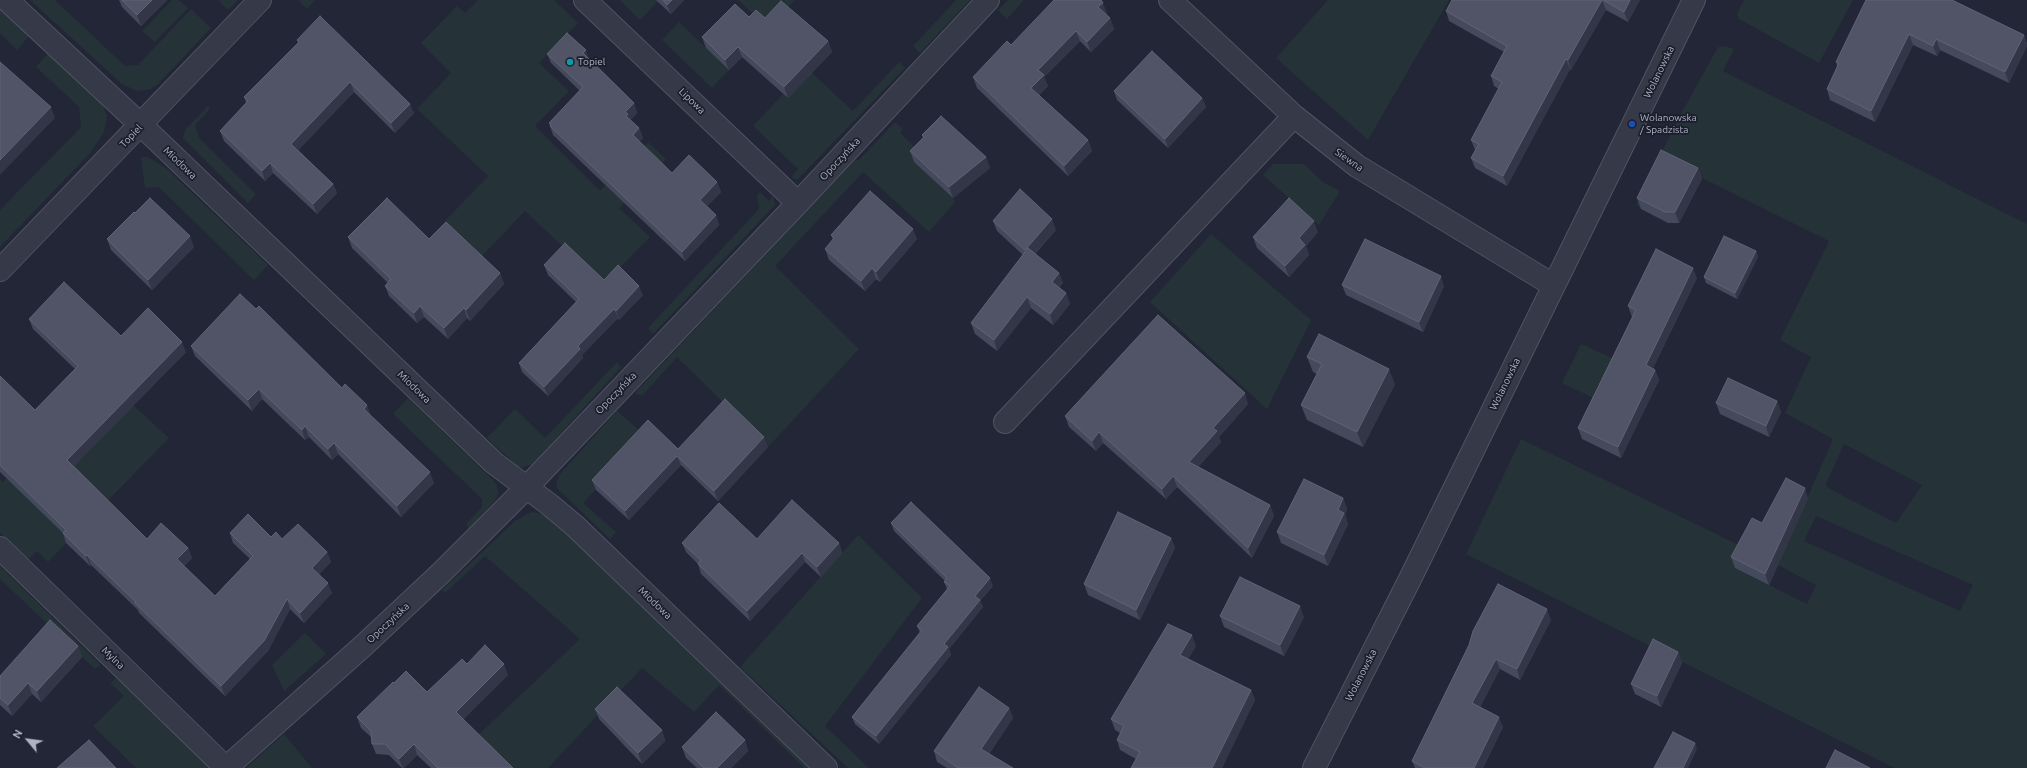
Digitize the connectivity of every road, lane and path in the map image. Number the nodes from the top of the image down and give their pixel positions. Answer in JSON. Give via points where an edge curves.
{"nodes":[{"id":1,"x":7,"y":0,"type":"edge"},
{"id":2,"x":260,"y":0,"type":"edge"},
{"id":3,"x":585,"y":0,"type":"edge"},
{"id":4,"x":988,"y":0,"type":"edge"},
{"id":5,"x":1170,"y":0,"type":"edge"},
{"id":6,"x":1694,"y":0,"type":"edge"},
{"id":7,"x":1294,"y":116,"type":"junction"},
{"id":8,"x":141,"y":125,"type":"junction"},
{"id":9,"x":798,"y":203,"type":"junction"},
{"id":10,"x":0,"y":270,"type":"edge"},
{"id":11,"x":1553,"y":285,"type":"junction"},
{"id":12,"x":1005,"y":422,"type":"dead end"},
{"id":13,"x":527,"y":487,"type":"junction"},
{"id":14,"x":0,"y":548,"type":"edge"},
{"id":15,"x":226,"y":768,"type":"edge"},
{"id":16,"x":826,"y":768,"type":"edge"},
{"id":17,"x":1314,"y":768,"type":"edge"}],
"edges":[{"from":1,"to":8,"type":"street","name":"Miodowa"},
{"from":2,"to":8,"type":"street","name":"Topiel"},
{"from":3,"to":9,"type":"street","name":"Lipowa"},
{"from":4,"to":9,"type":"street","name":"Opoczyńska"},
{"from":5,"to":7,"type":"street","name":"Siewna"},
{"from":6,"to":11,"type":"street","name":"Wolanowska"},
{"from":7,"to":11,"type":"street","name":"Siewna","via":[[1357,166]]},
{"from":7,"to":12,"type":"street"},
{"from":8,"to":10,"type":"street","name":"Topiel"},
{"from":8,"to":13,"type":"street","name":"Miodowa","via":[[494,463]]},
{"from":9,"to":13,"type":"street","name":"Opoczyńska"},
{"from":11,"to":17,"type":"street","name":"Wolanowska","via":[[1409,581]]},
{"from":13,"to":15,"type":"street","name":"Opoczyńska","via":[[363,646]]},
{"from":13,"to":16,"type":"street","name":"Miodowa","via":[[575,526]]},
{"from":14,"to":15,"type":"street","name":"Mylna"}]}
